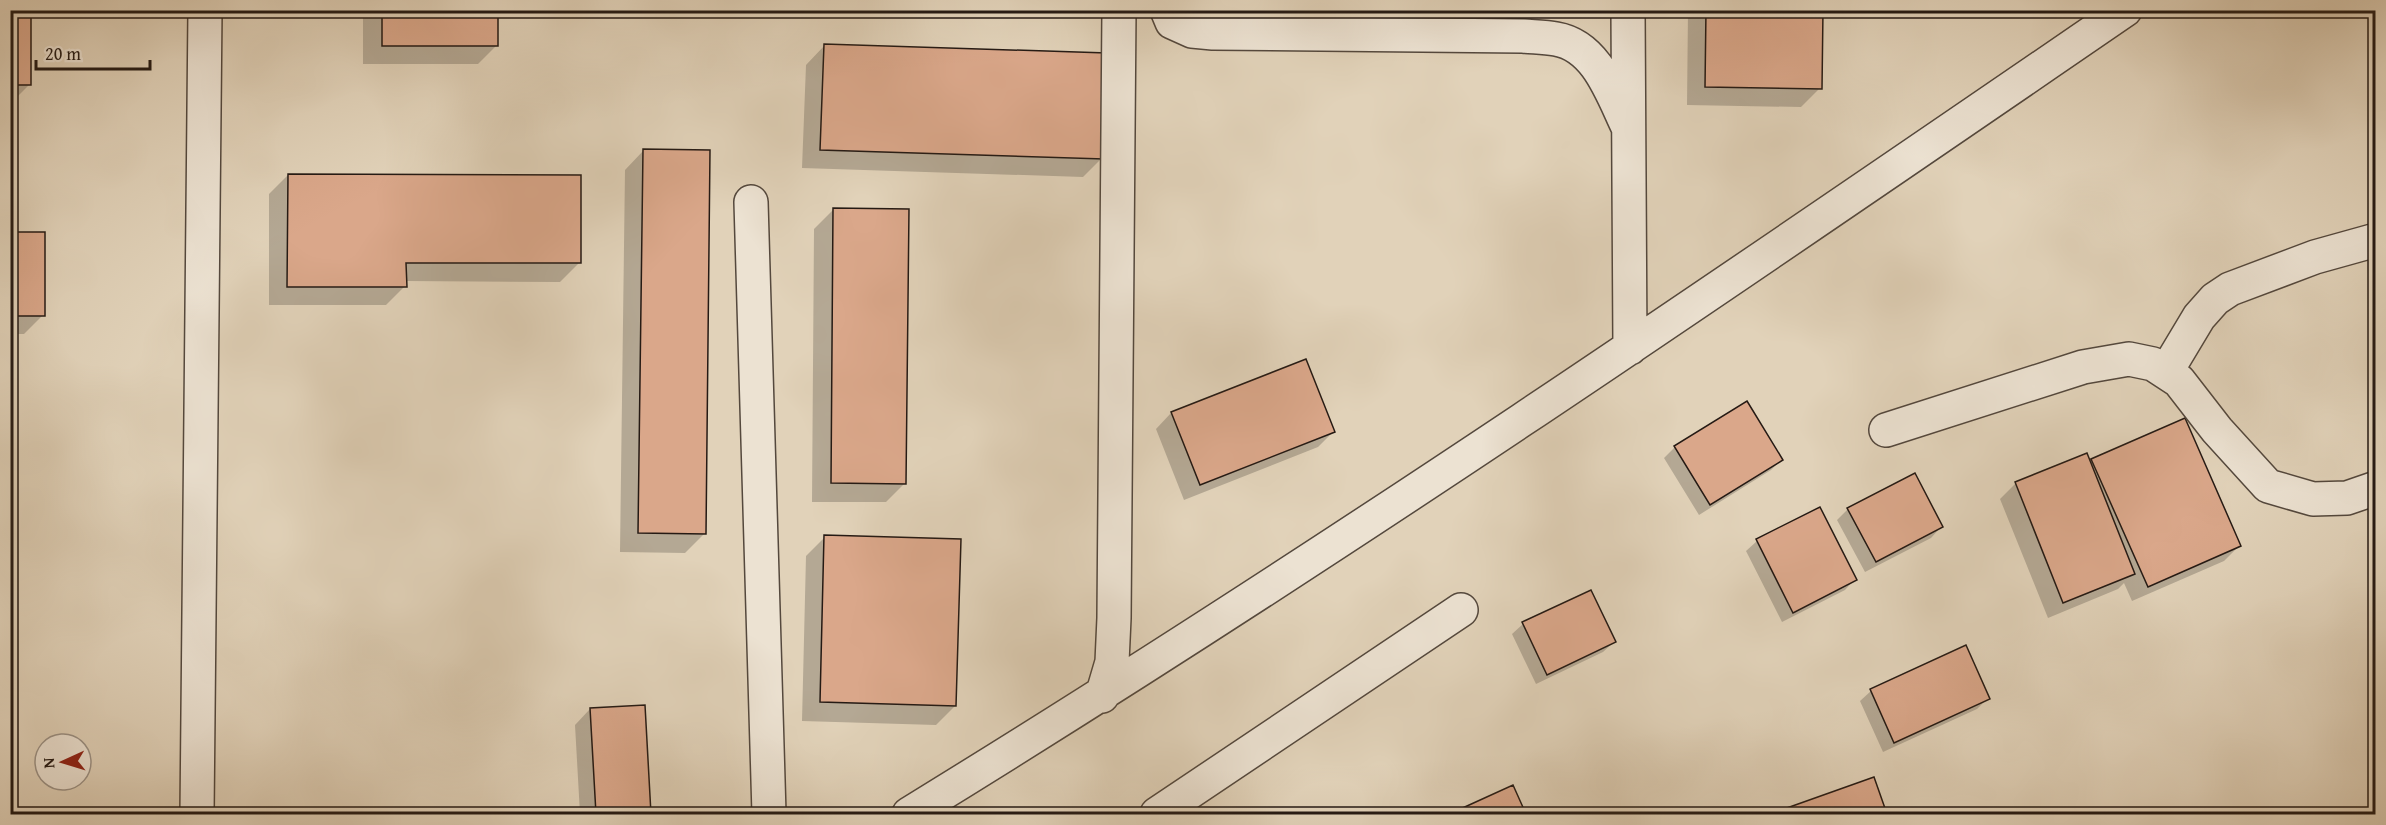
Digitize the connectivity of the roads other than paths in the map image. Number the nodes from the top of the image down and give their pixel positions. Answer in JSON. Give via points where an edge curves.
{"nodes":[{"id":1,"x":205,"y":10,"type":"edge"},
{"id":2,"x":1119,"y":10,"type":"edge"},
{"id":3,"x":1167,"y":10,"type":"edge"},
{"id":4,"x":1628,"y":10,"type":"edge"},
{"id":5,"x":2125,"y":10,"type":"edge"},
{"id":6,"x":1628,"y":127,"type":"junction"},
{"id":7,"x":751,"y":202,"type":"dead end"},
{"id":8,"x":2376,"y":240,"type":"edge"},
{"id":9,"x":1630,"y":348,"type":"junction"},
{"id":10,"x":2166,"y":372,"type":"junction"},
{"id":11,"x":1886,"y":430,"type":"dead end"},
{"id":12,"x":2376,"y":488,"type":"edge"},
{"id":13,"x":1461,"y":610,"type":"dead end"},
{"id":14,"x":1102,"y":696,"type":"junction"},
{"id":15,"x":197,"y":814,"type":"edge"},
{"id":16,"x":769,"y":814,"type":"edge"},
{"id":17,"x":909,"y":814,"type":"edge"},
{"id":18,"x":1157,"y":814,"type":"edge"}],
"edges":[{"from":1,"to":15,"type":"street"},
{"from":2,"to":14,"type":"street","via":[[1114,618],[1112,662]]},
{"from":3,"to":6,"type":"street","via":[[1172,22],[1192,31],[1213,33],[1558,39],[1585,52],[1599,69]]},
{"from":4,"to":6,"type":"street"},
{"from":5,"to":9,"type":"street"},
{"from":6,"to":9,"type":"street"},
{"from":7,"to":16,"type":"street"},
{"from":8,"to":10,"type":"street","via":[[2230,289],[2199,317]]},
{"from":9,"to":14,"type":"street"},
{"from":10,"to":11,"type":"street","via":[[2153,364],[2129,359],[2083,366]]},
{"from":10,"to":12,"type":"street","via":[[2179,381],[2268,486],[2313,499],[2347,498]]},
{"from":13,"to":18,"type":"street"},
{"from":14,"to":17,"type":"street"}]}
